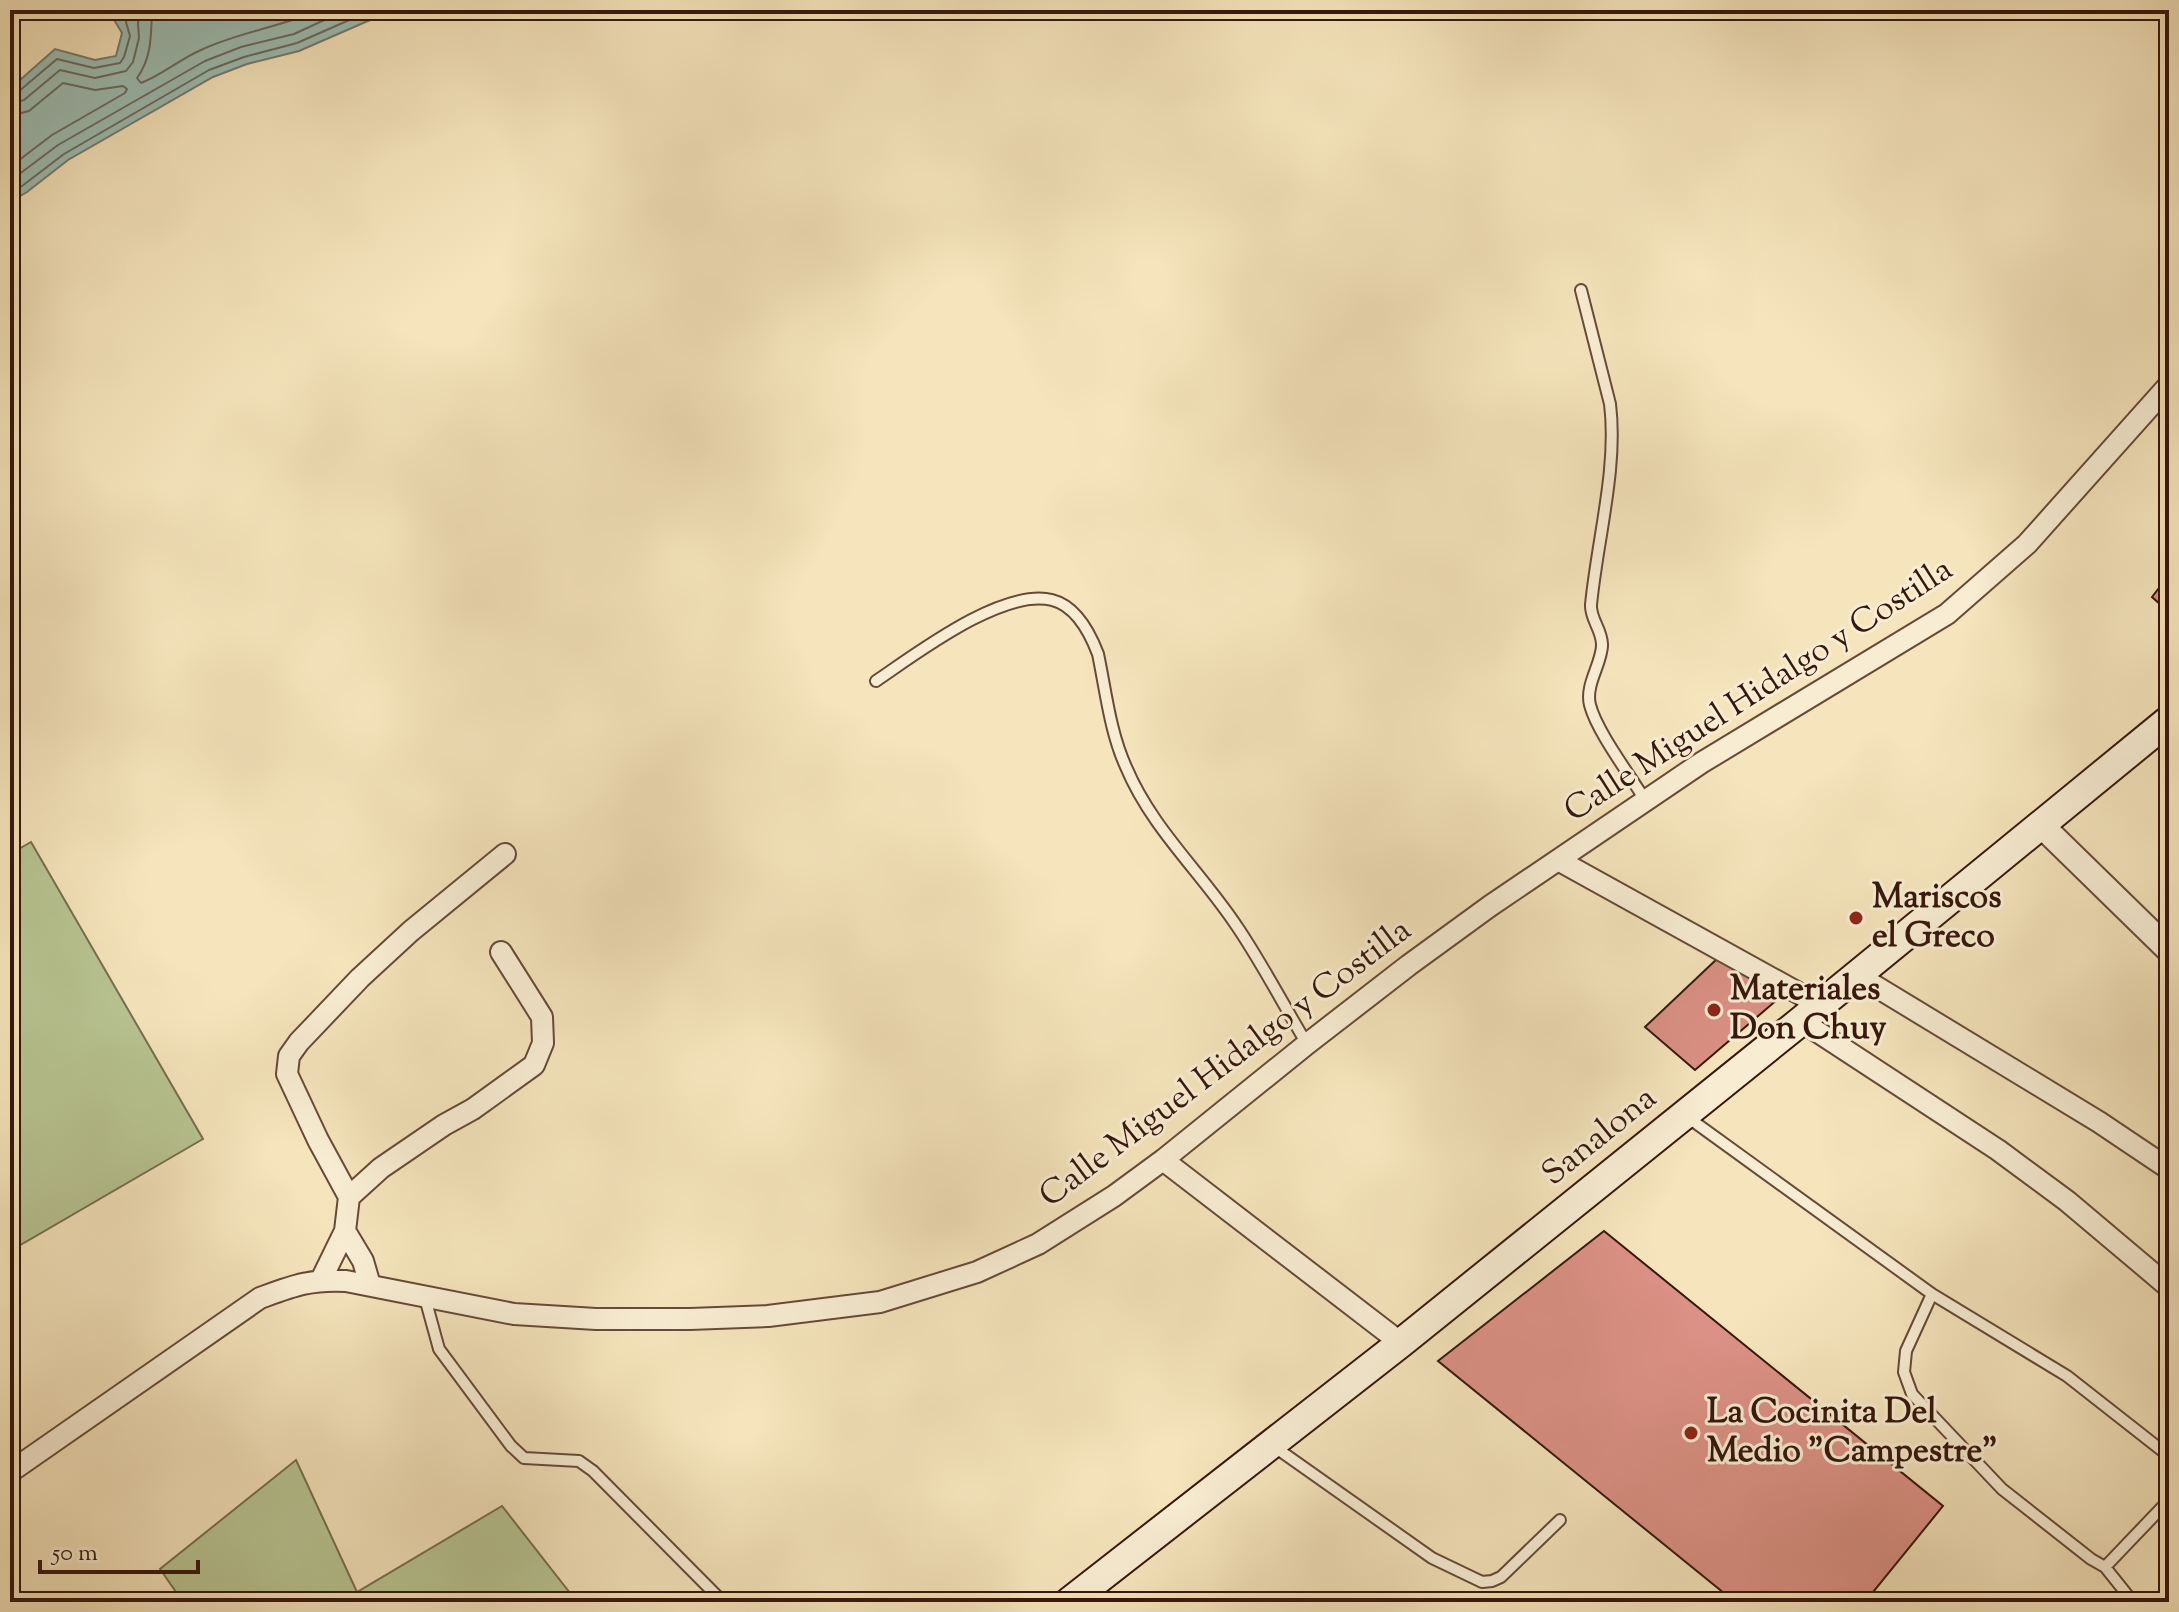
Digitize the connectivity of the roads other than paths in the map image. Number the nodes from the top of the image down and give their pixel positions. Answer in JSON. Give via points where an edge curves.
{"nodes":[{"id":1,"x":1581,"y":290,"type":"dead end"},
{"id":2,"x":2169,"y":385,"type":"edge"},
{"id":3,"x":876,"y":681,"type":"dead end"},
{"id":4,"x":2169,"y":720,"type":"edge"},
{"id":5,"x":1645,"y":800,"type":"junction"},
{"id":6,"x":2041,"y":825,"type":"junction"},
{"id":7,"x":505,"y":854,"type":"dead end"},
{"id":8,"x":1558,"y":860,"type":"junction"},
{"id":9,"x":2169,"y":950,"type":"edge"},
{"id":10,"x":501,"y":952,"type":"dead end"},
{"id":11,"x":1857,"y":975,"type":"junction"},
{"id":12,"x":1810,"y":1013,"type":"junction"},
{"id":13,"x":1307,"y":1044,"type":"junction"},
{"id":14,"x":1685,"y":1115,"type":"junction"},
{"id":15,"x":1163,"y":1160,"type":"junction"},
{"id":16,"x":2169,"y":1169,"type":"edge"},
{"id":17,"x":349,"y":1197,"type":"junction"},
{"id":18,"x":345,"y":1231,"type":"junction"},
{"id":19,"x":321,"y":1280,"type":"junction"},
{"id":20,"x":370,"y":1285,"type":"junction"},
{"id":21,"x":2169,"y":1287,"type":"edge"},
{"id":22,"x":1932,"y":1294,"type":"junction"},
{"id":23,"x":425,"y":1298,"type":"junction"},
{"id":24,"x":1401,"y":1343,"type":"junction"},
{"id":25,"x":1271,"y":1444,"type":"junction"},
{"id":26,"x":2169,"y":1456,"type":"edge"},
{"id":27,"x":10,"y":1472,"type":"edge"},
{"id":28,"x":2169,"y":1500,"type":"edge"},
{"id":29,"x":1560,"y":1520,"type":"dead end"},
{"id":30,"x":2105,"y":1567,"type":"junction"},
{"id":31,"x":723,"y":1602,"type":"edge"},
{"id":32,"x":1069,"y":1602,"type":"edge"},
{"id":33,"x":2133,"y":1602,"type":"edge"}],
"edges":[{"from":1,"to":5,"type":"lane","via":[[1612,423],[1590,609],[1602,646],[1589,704]]},
{"from":2,"to":5,"type":"street","name":"Calle Miguel Hidalgo y Costilla","via":[[2027,544],[1947,614]]},
{"from":3,"to":13,"type":"lane","via":[[940,638],[1007,605],[1039,599],[1068,608],[1098,654],[1114,735],[1142,801],[1238,927]]},
{"from":4,"to":6,"type":"main road","name":"Sanalona"},
{"from":5,"to":8,"type":"street","name":"Calle Miguel Hidalgo y Costilla"},
{"from":6,"to":9,"type":"street"},
{"from":6,"to":11,"type":"main road","name":"Sanalona"},
{"from":7,"to":17,"type":"street","via":[[360,978],[289,1056],[287,1074]]},
{"from":8,"to":12,"type":"street"},
{"from":8,"to":13,"type":"street","name":"Calle Miguel Hidalgo y Costilla"},
{"from":10,"to":17,"type":"street","via":[[542,1017],[543,1043],[534,1065],[381,1168]]},
{"from":11,"to":12,"type":"main road","name":"Sanalona"},
{"from":11,"to":16,"type":"street"},
{"from":12,"to":14,"type":"main road","name":"Sanalona"},
{"from":12,"to":21,"type":"street","via":[[2067,1201]]},
{"from":13,"to":15,"type":"street","name":"Calle Miguel Hidalgo y Costilla"},
{"from":14,"to":22,"type":"lane"},
{"from":14,"to":24,"type":"main road","name":"Sanalona"},
{"from":15,"to":23,"type":"street","name":"Calle Miguel Hidalgo y Costilla","via":[[1038,1244],[977,1272],[880,1302],[768,1316],[596,1319],[514,1314]]},
{"from":15,"to":24,"type":"street"},
{"from":17,"to":18,"type":"street"},
{"from":18,"to":19,"type":"street"},
{"from":18,"to":20,"type":"street"},
{"from":19,"to":20,"type":"street","name":"Calle Miguel Hidalgo y Costilla"},
{"from":19,"to":27,"type":"street","name":"Calle Miguel Hidalgo y Costilla","via":[[260,1298]]},
{"from":20,"to":23,"type":"street","name":"Calle Miguel Hidalgo y Costilla"},
{"from":22,"to":26,"type":"lane","via":[[2067,1376]]},
{"from":22,"to":30,"type":"lane","via":[[1906,1351],[1904,1372],[1912,1394],[2002,1489]]},
{"from":23,"to":31,"type":"lane","via":[[439,1349],[511,1446],[524,1458],[579,1461],[593,1471]]},
{"from":24,"to":25,"type":"main road","name":"Sanalona"},
{"from":25,"to":29,"type":"lane","via":[[1432,1558],[1482,1582],[1501,1577]]},
{"from":25,"to":32,"type":"main road","name":"Sanalona"},
{"from":28,"to":30,"type":"lane"},
{"from":30,"to":33,"type":"lane"}]}
